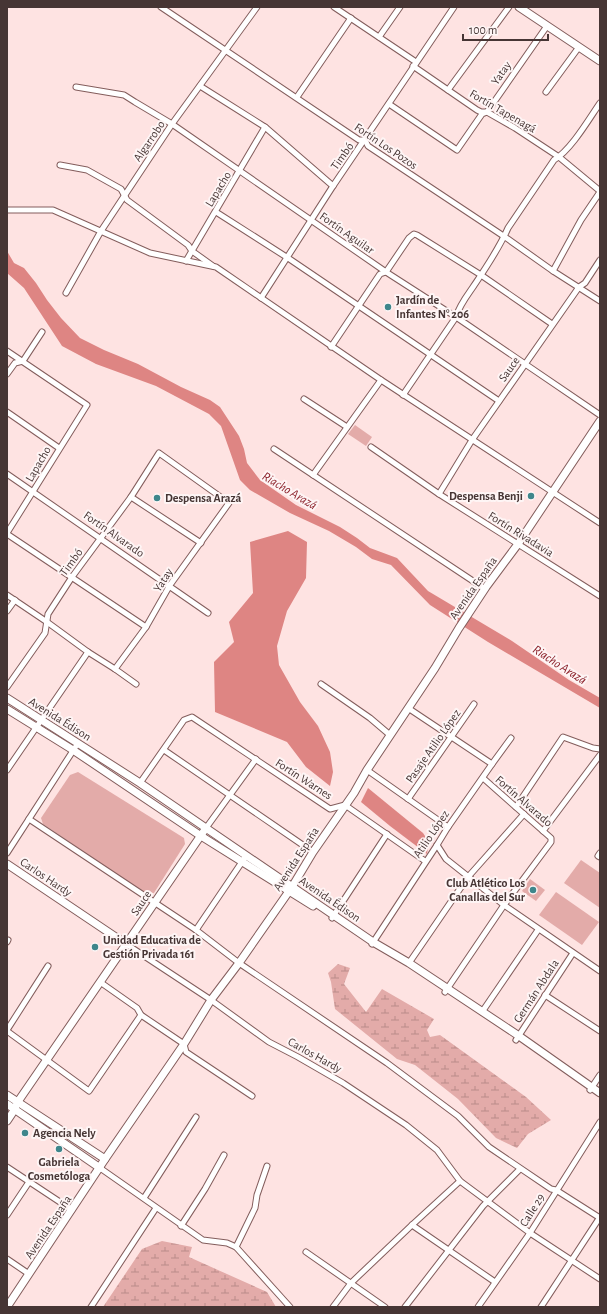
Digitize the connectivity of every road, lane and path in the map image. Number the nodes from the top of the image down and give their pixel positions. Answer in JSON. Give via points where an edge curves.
{"nodes":[{"id":1,"x":162,"y":7,"type":"edge"},
{"id":2,"x":257,"y":7,"type":"edge"},
{"id":3,"x":400,"y":7,"type":"edge"},
{"id":4,"x":454,"y":7,"type":"edge"},
{"id":5,"x":509,"y":7,"type":"edge"},
{"id":6,"x":519,"y":7,"type":"edge"},
{"id":7,"x":337,"y":8,"type":"edge"},
{"id":8,"x":351,"y":18,"type":"junction"},
{"id":9,"x":547,"y":26,"type":"junction"},
{"id":10,"x":379,"y":37,"type":"junction"},
{"id":11,"x":579,"y":47,"type":"junction"},
{"id":12,"x":226,"y":50,"type":"junction"},
{"id":13,"x":600,"y":61,"type":"edge"},
{"id":14,"x":414,"y":64,"type":"junction"},
{"id":15,"x":200,"y":86,"type":"junction"},
{"id":16,"x":76,"y":87,"type":"dead end"},
{"id":17,"x":448,"y":90,"type":"junction"},
{"id":18,"x":546,"y":92,"type":"dead end"},
{"id":19,"x":297,"y":98,"type":"junction"},
{"id":20,"x":600,"y":102,"type":"edge"},
{"id":21,"x":389,"y":104,"type":"junction"},
{"id":22,"x":487,"y":112,"type":"junction"},
{"id":23,"x":172,"y":124,"type":"junction"},
{"id":24,"x":265,"y":127,"type":"junction"},
{"id":25,"x":365,"y":140,"type":"junction"},
{"id":26,"x":559,"y":157,"type":"junction"},
{"id":27,"x":60,"y":165,"type":"dead end"},
{"id":28,"x":240,"y":172,"type":"junction"},
{"id":29,"x":333,"y":186,"type":"junction"},
{"id":30,"x":600,"y":191,"type":"edge"},
{"id":31,"x":125,"y":195,"type":"junction"},
{"id":32,"x":7,"y":210,"type":"edge"},
{"id":33,"x":216,"y":212,"type":"junction"},
{"id":34,"x":311,"y":220,"type":"junction"},
{"id":35,"x":101,"y":231,"type":"junction"},
{"id":36,"x":505,"y":237,"type":"junction"},
{"id":37,"x":192,"y":251,"type":"junction"},
{"id":38,"x":288,"y":258,"type":"junction"},
{"id":39,"x":600,"y":260,"type":"edge"},
{"id":40,"x":186,"y":261,"type":"junction"},
{"id":41,"x":216,"y":267,"type":"junction"},
{"id":42,"x":553,"y":271,"type":"junction"},
{"id":43,"x":386,"y":272,"type":"junction"},
{"id":44,"x":481,"y":275,"type":"junction"},
{"id":45,"x":579,"y":287,"type":"junction"},
{"id":46,"x":66,"y":293,"type":"dead end"},
{"id":47,"x":261,"y":298,"type":"junction"},
{"id":48,"x":600,"y":301,"type":"edge"},
{"id":49,"x":358,"y":306,"type":"junction"},
{"id":50,"x":456,"y":317,"type":"junction"},
{"id":51,"x":552,"y":324,"type":"junction"},
{"id":52,"x":42,"y":332,"type":"dead end"},
{"id":53,"x":331,"y":347,"type":"junction"},
{"id":54,"x":7,"y":351,"type":"edge"},
{"id":55,"x":429,"y":355,"type":"junction"},
{"id":56,"x":23,"y":361,"type":"junction"},
{"id":57,"x":526,"y":364,"type":"junction"},
{"id":58,"x":7,"y":374,"type":"edge"},
{"id":59,"x":381,"y":380,"type":"junction"},
{"id":60,"x":403,"y":395,"type":"junction"},
{"id":61,"x":304,"y":399,"type":"dead end"},
{"id":62,"x":499,"y":402,"type":"junction"},
{"id":63,"x":7,"y":412,"type":"edge"},
{"id":64,"x":600,"y":415,"type":"edge"},
{"id":65,"x":600,"y":421,"type":"edge"},
{"id":66,"x":347,"y":427,"type":"junction"},
{"id":67,"x":472,"y":440,"type":"junction"},
{"id":68,"x":371,"y":447,"type":"dead end"},
{"id":69,"x":59,"y":448,"type":"junction"},
{"id":70,"x":274,"y":449,"type":"dead end"},
{"id":71,"x":7,"y":474,"type":"edge"},
{"id":72,"x":313,"y":475,"type":"junction"},
{"id":73,"x":34,"y":491,"type":"junction"},
{"id":74,"x":552,"y":492,"type":"junction"},
{"id":75,"x":440,"y":494,"type":"junction"},
{"id":76,"x":131,"y":497,"type":"junction"},
{"id":77,"x":229,"y":503,"type":"joint"},
{"id":78,"x":600,"y":524,"type":"edge"},
{"id":79,"x":7,"y":533,"type":"edge"},
{"id":80,"x":102,"y":538,"type":"junction"},
{"id":81,"x":201,"y":543,"type":"junction"},
{"id":82,"x":518,"y":544,"type":"junction"},
{"id":83,"x":72,"y":577,"type":"junction"},
{"id":84,"x":170,"y":585,"type":"junction"},
{"id":85,"x":485,"y":589,"type":"junction"},
{"id":86,"x":7,"y":595,"type":"edge"},
{"id":87,"x":600,"y":596,"type":"edge"},
{"id":88,"x":15,"y":600,"type":"junction"},
{"id":89,"x":7,"y":611,"type":"edge"},
{"id":90,"x":208,"y":612,"type":"dead end"},
{"id":91,"x":47,"y":622,"type":"junction"},
{"id":92,"x":146,"y":626,"type":"junction"},
{"id":93,"x":88,"y":652,"type":"junction"},
{"id":94,"x":116,"y":669,"type":"junction"},
{"id":95,"x":136,"y":684,"type":"dead end"},
{"id":96,"x":321,"y":684,"type":"dead end"},
{"id":97,"x":7,"y":687,"type":"edge"},
{"id":98,"x":7,"y":698,"type":"edge"},
{"id":99,"x":474,"y":704,"type":"dead end"},
{"id":100,"x":408,"y":708,"type":"junction"},
{"id":101,"x":7,"y":709,"type":"edge"},
{"id":102,"x":41,"y":720,"type":"junction"},
{"id":103,"x":36,"y":727,"type":"junction"},
{"id":104,"x":390,"y":735,"type":"junction"},
{"id":105,"x":451,"y":737,"type":"junction"},
{"id":106,"x":511,"y":738,"type":"dead end"},
{"id":107,"x":78,"y":744,"type":"junction"},
{"id":108,"x":600,"y":749,"type":"edge"},
{"id":109,"x":73,"y":750,"type":"junction"},
{"id":110,"x":164,"y":750,"type":"junction"},
{"id":111,"x":600,"y":755,"type":"edge"},
{"id":112,"x":256,"y":759,"type":"junction"},
{"id":113,"x":492,"y":764,"type":"junction"},
{"id":114,"x":7,"y":770,"type":"edge"},
{"id":115,"x":367,"y":770,"type":"junction"},
{"id":116,"x":483,"y":778,"type":"junction"},
{"id":117,"x":140,"y":783,"type":"junction"},
{"id":118,"x":231,"y":794,"type":"junction"},
{"id":119,"x":408,"y":799,"type":"junction"},
{"id":120,"x":345,"y":805,"type":"junction"},
{"id":121,"x":516,"y":807,"type":"junction"},
{"id":122,"x":524,"y":814,"type":"junction"},
{"id":123,"x":29,"y":819,"type":"junction"},
{"id":124,"x":448,"y":827,"type":"junction"},
{"id":125,"x":206,"y":828,"type":"junction"},
{"id":126,"x":543,"y":831,"type":"junction"},
{"id":127,"x":387,"y":834,"type":"junction"},
{"id":128,"x":200,"y":836,"type":"junction"},
{"id":129,"x":437,"y":845,"type":"junction"},
{"id":130,"x":314,"y":852,"type":"junction"},
{"id":131,"x":7,"y":853,"type":"edge"},
{"id":132,"x":246,"y":856,"type":"junction"},
{"id":133,"x":425,"y":861,"type":"junction"},
{"id":134,"x":242,"y":862,"type":"junction"},
{"id":135,"x":7,"y":864,"type":"edge"},
{"id":136,"x":468,"y":877,"type":"junction"},
{"id":137,"x":290,"y":889,"type":"junction"},
{"id":138,"x":155,"y":902,"type":"junction"},
{"id":139,"x":504,"y":905,"type":"junction"},
{"id":140,"x":333,"y":916,"type":"junction"},
{"id":141,"x":196,"y":930,"type":"junction"},
{"id":142,"x":538,"y":930,"type":"junction"},
{"id":143,"x":372,"y":943,"type":"junction"},
{"id":144,"x":126,"y":944,"type":"junction"},
{"id":145,"x":573,"y":953,"type":"junction"},
{"id":146,"x":239,"y":963,"type":"junction"},
{"id":147,"x":409,"y":963,"type":"junction"},
{"id":148,"x":48,"y":966,"type":"dead end"},
{"id":149,"x":600,"y":971,"type":"edge"},
{"id":150,"x":100,"y":982,"type":"junction"},
{"id":151,"x":446,"y":990,"type":"junction"},
{"id":152,"x":545,"y":995,"type":"junction"},
{"id":153,"x":211,"y":1000,"type":"junction"},
{"id":154,"x":482,"y":1012,"type":"junction"},
{"id":155,"x":141,"y":1015,"type":"junction"},
{"id":156,"x":7,"y":1031,"type":"edge"},
{"id":157,"x":600,"y":1031,"type":"edge"},
{"id":158,"x":517,"y":1038,"type":"junction"},
{"id":159,"x":184,"y":1044,"type":"junction"},
{"id":160,"x":47,"y":1060,"type":"junction"},
{"id":161,"x":600,"y":1075,"type":"edge"},
{"id":162,"x":591,"y":1089,"type":"junction"},
{"id":163,"x":600,"y":1093,"type":"edge"},
{"id":164,"x":7,"y":1095,"type":"edge"},
{"id":165,"x":252,"y":1096,"type":"dead end"},
{"id":166,"x":600,"y":1098,"type":"edge"},
{"id":167,"x":7,"y":1104,"type":"edge"},
{"id":168,"x":16,"y":1106,"type":"junction"},
{"id":169,"x":196,"y":1117,"type":"dead end"},
{"id":170,"x":7,"y":1121,"type":"edge"},
{"id":171,"x":600,"y":1122,"type":"edge"},
{"id":172,"x":224,"y":1155,"type":"dead end"},
{"id":173,"x":105,"y":1159,"type":"junction"},
{"id":174,"x":267,"y":1166,"type":"dead end"},
{"id":175,"x":7,"y":1167,"type":"edge"},
{"id":176,"x":100,"y":1168,"type":"junction"},
{"id":177,"x":520,"y":1169,"type":"junction"},
{"id":178,"x":29,"y":1182,"type":"junction"},
{"id":179,"x":460,"y":1182,"type":"junction"},
{"id":180,"x":556,"y":1190,"type":"junction"},
{"id":181,"x":144,"y":1198,"type":"junction"},
{"id":182,"x":488,"y":1202,"type":"junction"},
{"id":183,"x":156,"y":1208,"type":"junction"},
{"id":184,"x":72,"y":1210,"type":"junction"},
{"id":185,"x":7,"y":1215,"type":"edge"},
{"id":186,"x":600,"y":1218,"type":"edge"},
{"id":187,"x":412,"y":1225,"type":"junction"},
{"id":188,"x":181,"y":1226,"type":"junction"},
{"id":189,"x":530,"y":1233,"type":"junction"},
{"id":190,"x":236,"y":1247,"type":"junction"},
{"id":191,"x":450,"y":1251,"type":"junction"},
{"id":192,"x":306,"y":1252,"type":"dead end"},
{"id":193,"x":7,"y":1259,"type":"edge"},
{"id":194,"x":571,"y":1259,"type":"junction"},
{"id":195,"x":29,"y":1274,"type":"junction"},
{"id":196,"x":600,"y":1279,"type":"edge"},
{"id":197,"x":495,"y":1282,"type":"junction"},
{"id":198,"x":351,"y":1283,"type":"junction"},
{"id":199,"x":7,"y":1307,"type":"edge"},
{"id":200,"x":91,"y":1307,"type":"edge"},
{"id":201,"x":290,"y":1307,"type":"edge"},
{"id":202,"x":333,"y":1307,"type":"edge"},
{"id":203,"x":385,"y":1307,"type":"edge"},
{"id":204,"x":405,"y":1307,"type":"edge"},
{"id":205,"x":478,"y":1307,"type":"edge"},
{"id":206,"x":541,"y":1307,"type":"edge"}],
"edges":[{"from":1,"to":12,"type":"street","name":"Fortín Los Pozos"},
{"from":2,"to":12,"type":"street","name":"Algarrobo"},
{"from":3,"to":10,"type":"street"},
{"from":4,"to":14,"type":"street","name":"Timbó"},
{"from":5,"to":17,"type":"street"},
{"from":6,"to":9,"type":"main road"},
{"from":7,"to":8,"type":"street","name":"Fortín Tapenagá"},
{"from":8,"to":10,"type":"street","name":"Fortín Tapenagá"},
{"from":8,"to":19,"type":"street"},
{"from":9,"to":11,"type":"main road"},
{"from":9,"to":22,"type":"street","name":"Yatay"},
{"from":10,"to":14,"type":"street","name":"Fortín Tapenagá"},
{"from":11,"to":13,"type":"main road"},
{"from":11,"to":18,"type":"street"},
{"from":12,"to":15,"type":"street","name":"Algarrobo"},
{"from":12,"to":19,"type":"street","name":"Fortín Los Pozos"},
{"from":14,"to":17,"type":"street","name":"Fortín Tapenagá"},
{"from":14,"to":21,"type":"street","name":"Timbó"},
{"from":15,"to":23,"type":"street","name":"Algarrobo"},
{"from":15,"to":24,"type":"street"},
{"from":16,"to":23,"type":"street","name":"Fortín Aguilar","via":[[124,94]]},
{"from":17,"to":22,"type":"street","name":"Fortín Tapenagá","via":[[477,110]]},
{"from":19,"to":25,"type":"street","name":"Fortín Los Pozos","via":[[359,140]]},
{"from":20,"to":26,"type":"street","via":[[578,135]]},
{"from":21,"to":22,"type":"street","name":"Yatay","via":[[457,150],[482,114]]},
{"from":21,"to":25,"type":"street","name":"Timbó"},
{"from":22,"to":26,"type":"street","name":"Fortín Tapenagá"},
{"from":23,"to":28,"type":"street","name":"Fortín Aguilar"},
{"from":23,"to":31,"type":"street","name":"Algarrobo"},
{"from":24,"to":28,"type":"street","name":"Lapacho"},
{"from":24,"to":29,"type":"street"},
{"from":25,"to":29,"type":"street","name":"Timbó"},
{"from":25,"to":36,"type":"street","name":"Fortín Los Pozos","via":[[368,146]]},
{"from":26,"to":30,"type":"street","name":"Fortín Tapenagá"},
{"from":26,"to":36,"type":"street","via":[[554,160],[508,228]]},
{"from":27,"to":31,"type":"street","via":[[87,170],[121,189]]},
{"from":28,"to":33,"type":"street","name":"Lapacho"},
{"from":28,"to":34,"type":"street","name":"Fortín Aguilar"},
{"from":29,"to":34,"type":"street","name":"Timbó"},
{"from":30,"to":42,"type":"street"},
{"from":31,"to":35,"type":"street","name":"Algarrobo"},
{"from":31,"to":37,"type":"street","via":[[127,200],[188,245]]},
{"from":32,"to":35,"type":"street","via":[[53,210]]},
{"from":33,"to":37,"type":"street","name":"Lapacho"},
{"from":33,"to":38,"type":"street"},
{"from":34,"to":38,"type":"street","name":"Timbó"},
{"from":34,"to":43,"type":"street","name":"Fortín Aguilar"},
{"from":35,"to":40,"type":"street","via":[[150,253]]},
{"from":35,"to":46,"type":"street","name":"Algarrobo"},
{"from":36,"to":42,"type":"street","name":"Fortín Los Pozos"},
{"from":36,"to":44,"type":"street"},
{"from":37,"to":40,"type":"street","name":"Lapacho"},
{"from":37,"to":41,"type":"street"},
{"from":38,"to":47,"type":"street","name":"Timbó"},
{"from":38,"to":49,"type":"street"},
{"from":39,"to":45,"type":"street","name":"Sauce","via":[[585,283]]},
{"from":40,"to":41,"type":"street"},
{"from":41,"to":47,"type":"street"},
{"from":42,"to":45,"type":"street","name":"Fortín Los Pozos"},
{"from":43,"to":44,"type":"street","via":[[414,234]]},
{"from":43,"to":49,"type":"street","via":[[380,274]]},
{"from":43,"to":50,"type":"street","name":"Fortín Aguilar"},
{"from":44,"to":50,"type":"street"},
{"from":44,"to":51,"type":"street"},
{"from":45,"to":48,"type":"street","name":"Fortín Los Pozos"},
{"from":45,"to":51,"type":"street","name":"Sauce"},
{"from":47,"to":53,"type":"street"},
{"from":49,"to":53,"type":"street"},
{"from":49,"to":55,"type":"street"},
{"from":50,"to":55,"type":"street"},
{"from":50,"to":57,"type":"street","name":"Fortín Aguilar"},
{"from":51,"to":57,"type":"street","name":"Sauce"},
{"from":52,"to":56,"type":"street"},
{"from":53,"to":59,"type":"street"},
{"from":54,"to":56,"type":"street"},
{"from":55,"to":60,"type":"street"},
{"from":55,"to":62,"type":"street"},
{"from":56,"to":58,"type":"street","via":[[15,363]]},
{"from":56,"to":69,"type":"street","name":"Lapacho","via":[[87,404]]},
{"from":57,"to":62,"type":"street","name":"Sauce"},
{"from":57,"to":64,"type":"street","name":"Fortín Aguilar"},
{"from":59,"to":60,"type":"street"},
{"from":59,"to":66,"type":"street"},
{"from":60,"to":67,"type":"street"},
{"from":61,"to":66,"type":"street"},
{"from":62,"to":67,"type":"street","name":"Sauce"},
{"from":63,"to":69,"type":"street"},
{"from":65,"to":74,"type":"main road","name":"Avenida España"},
{"from":66,"to":72,"type":"street"},
{"from":67,"to":74,"type":"street"},
{"from":67,"to":75,"type":"street","name":"Sauce"},
{"from":68,"to":75,"type":"street","name":"Fortín Rivadavia"},
{"from":69,"to":73,"type":"street","name":"Lapacho"},
{"from":70,"to":72,"type":"street"},
{"from":71,"to":73,"type":"street","name":"Fortín Alvarado"},
{"from":72,"to":85,"type":"street"},
{"from":73,"to":79,"type":"street","name":"Lapacho"},
{"from":73,"to":80,"type":"street","name":"Fortín Alvarado"},
{"from":74,"to":78,"type":"street"},
{"from":74,"to":82,"type":"main road","name":"Avenida España"},
{"from":75,"to":82,"type":"street","name":"Fortín Rivadavia"},
{"from":76,"to":77,"type":"street","name":"Timbó","via":[[159,453]]},
{"from":76,"to":80,"type":"street","name":"Timbó"},
{"from":76,"to":81,"type":"street"},
{"from":77,"to":81,"type":"street","name":"Yatay"},
{"from":79,"to":83,"type":"street"},
{"from":80,"to":83,"type":"street","name":"Timbó"},
{"from":80,"to":84,"type":"street","name":"Fortín Alvarado"},
{"from":81,"to":84,"type":"street","name":"Yatay"},
{"from":82,"to":85,"type":"main road","name":"Avenida España"},
{"from":82,"to":87,"type":"street","name":"Fortín Rivadavia"},
{"from":83,"to":91,"type":"street","name":"Timbó","via":[[48,614]]},
{"from":83,"to":92,"type":"street"},
{"from":84,"to":90,"type":"street","name":"Fortín Alvarado"},
{"from":84,"to":92,"type":"street","name":"Yatay"},
{"from":85,"to":100,"type":"main road","name":"Avenida España"},
{"from":86,"to":88,"type":"street"},
{"from":88,"to":89,"type":"street"},
{"from":88,"to":91,"type":"street"},
{"from":91,"to":93,"type":"street"},
{"from":91,"to":97,"type":"street","name":"Timbó","via":[[45,633]]},
{"from":92,"to":94,"type":"street","name":"Yatay"},
{"from":93,"to":94,"type":"street"},
{"from":93,"to":102,"type":"street"},
{"from":94,"to":95,"type":"street"},
{"from":96,"to":104,"type":"street"},
{"from":98,"to":102,"type":"main road","name":"Avenida Édison"},
{"from":99,"to":105,"type":"street","name":"Pasaje Atilio López"},
{"from":100,"to":104,"type":"main road","name":"Avenida España"},
{"from":100,"to":105,"type":"street","name":"Fortín Alvarado"},
{"from":101,"to":103,"type":"main road","name":"Avenida Édison"},
{"from":102,"to":103,"type":"street"},
{"from":102,"to":107,"type":"main road","name":"Avenida Édison"},
{"from":103,"to":109,"type":"main road","name":"Avenida Édison"},
{"from":103,"to":114,"type":"street"},
{"from":104,"to":115,"type":"main road","name":"Avenida España"},
{"from":105,"to":113,"type":"street","name":"Fortín Alvarado"},
{"from":105,"to":119,"type":"street","name":"Pasaje Atilio López"},
{"from":106,"to":113,"type":"street","name":"Atilio López"},
{"from":107,"to":109,"type":"street"},
{"from":107,"to":117,"type":"main road","name":"Avenida Édison"},
{"from":108,"to":121,"type":"street","via":[[563,737]]},
{"from":109,"to":123,"type":"street"},
{"from":109,"to":128,"type":"main road","name":"Avenida Édison"},
{"from":110,"to":112,"type":"street","name":"Fortín Warnes","via":[[184,720],[192,717]]},
{"from":110,"to":117,"type":"street"},
{"from":110,"to":118,"type":"street"},
{"from":111,"to":126,"type":"street"},
{"from":112,"to":118,"type":"street","name":"Sauce"},
{"from":112,"to":120,"type":"street","name":"Fortín Warnes","via":[[330,809]]},
{"from":113,"to":116,"type":"street","name":"Atilio López"},
{"from":115,"to":119,"type":"street"},
{"from":115,"to":120,"type":"main road","name":"Avenida España"},
{"from":116,"to":121,"type":"street","name":"Fortín Alvarado"},
{"from":116,"to":124,"type":"street","name":"Atilio López"},
{"from":117,"to":125,"type":"main road","name":"Avenida Édison"},
{"from":118,"to":125,"type":"street","name":"Sauce"},
{"from":118,"to":130,"type":"street"},
{"from":119,"to":124,"type":"street"},
{"from":120,"to":127,"type":"street","name":"Fortín Warnes"},
{"from":120,"to":130,"type":"main road","name":"Avenida España"},
{"from":121,"to":122,"type":"street","name":"Fortín Alvarado"},
{"from":122,"to":126,"type":"street","name":"Fortín Alvarado"},
{"from":122,"to":136,"type":"street"},
{"from":123,"to":131,"type":"street"},
{"from":123,"to":138,"type":"street"},
{"from":124,"to":129,"type":"street","name":"Atilio López"},
{"from":125,"to":128,"type":"main road","name":"Sauce"},
{"from":125,"to":132,"type":"main road","name":"Avenida Édison"},
{"from":126,"to":139,"type":"street","name":"Fortín Alvarado","via":[[551,838],[551,842]]},
{"from":127,"to":133,"type":"street","name":"Fortín Warnes"},
{"from":127,"to":140,"type":"street"},
{"from":128,"to":134,"type":"main road","name":"Avenida Édison"},
{"from":128,"to":138,"type":"main road","name":"Sauce"},
{"from":129,"to":133,"type":"street","name":"Atilio López"},
{"from":129,"to":136,"type":"street","via":[[446,859]]},
{"from":130,"to":137,"type":"main road","name":"Avenida España"},
{"from":132,"to":134,"type":"street"},
{"from":132,"to":137,"type":"main road","name":"Avenida Édison"},
{"from":133,"to":143,"type":"street","name":"Atilio López"},
{"from":134,"to":137,"type":"main road","name":"Avenida Édison"},
{"from":134,"to":141,"type":"street"},
{"from":135,"to":144,"type":"main road","name":"Carlos Hardy"},
{"from":136,"to":139,"type":"street"},
{"from":136,"to":147,"type":"street"},
{"from":137,"to":140,"type":"main road","name":"Avenida Édison"},
{"from":137,"to":146,"type":"main road","name":"Avenida España"},
{"from":138,"to":141,"type":"street"},
{"from":138,"to":144,"type":"main road","name":"Sauce"},
{"from":139,"to":142,"type":"street"},
{"from":139,"to":151,"type":"street"},
{"from":140,"to":143,"type":"main road","name":"Avenida Édison"},
{"from":141,"to":146,"type":"street"},
{"from":142,"to":145,"type":"street"},
{"from":142,"to":154,"type":"street"},
{"from":143,"to":147,"type":"main road","name":"Avenida Édison"},
{"from":143,"to":151,"type":"main road","name":"Avenida Édison"},
{"from":144,"to":150,"type":"main road","name":"Sauce"},
{"from":144,"to":153,"type":"street","name":"Carlos Hardy"},
{"from":145,"to":149,"type":"street"},
{"from":145,"to":152,"type":"street","name":"Germán Abdala"},
{"from":146,"to":153,"type":"main road","name":"Avenida España"},
{"from":146,"to":177,"type":"street","via":[[387,1063],[458,1116],[489,1147]]},
{"from":147,"to":151,"type":"main road","name":"Avenida Édison"},
{"from":148,"to":156,"type":"street"},
{"from":150,"to":155,"type":"street","via":[[137,1008]]},
{"from":150,"to":160,"type":"main road","name":"Sauce"},
{"from":151,"to":154,"type":"main road","name":"Avenida Édison"},
{"from":151,"to":158,"type":"main road","name":"Avenida Édison"},
{"from":152,"to":157,"type":"street"},
{"from":152,"to":158,"type":"street","name":"Germán Abdala"},
{"from":153,"to":159,"type":"main road","name":"Avenida España"},
{"from":153,"to":179,"type":"street","name":"Carlos Hardy","via":[[269,1042],[343,1083],[406,1125],[437,1150]]},
{"from":154,"to":158,"type":"main road","name":"Avenida Édison"},
{"from":155,"to":159,"type":"street"},
{"from":155,"to":160,"type":"street","via":[[89,1090]]},
{"from":156,"to":160,"type":"street"},
{"from":158,"to":162,"type":"main road","name":"Avenida Édison"},
{"from":159,"to":165,"type":"street","via":[[186,1052]]},
{"from":159,"to":173,"type":"main road","name":"Avenida España"},
{"from":160,"to":168,"type":"main road","name":"Sauce"},
{"from":161,"to":162,"type":"street"},
{"from":162,"to":163,"type":"main road","name":"Avenida Édison"},
{"from":162,"to":166,"type":"main road","name":"Avenida Édison"},
{"from":164,"to":168,"type":"main road"},
{"from":167,"to":168,"type":"main road"},
{"from":168,"to":170,"type":"main road","name":"Sauce"},
{"from":168,"to":173,"type":"main road"},
{"from":168,"to":176,"type":"main road"},
{"from":169,"to":181,"type":"street"},
{"from":171,"to":180,"type":"street","name":"Calle 29"},
{"from":172,"to":188,"type":"street"},
{"from":173,"to":176,"type":"main road","name":"Avenida España"},
{"from":174,"to":190,"type":"street","via":[[255,1208]]},
{"from":175,"to":178,"type":"street"},
{"from":176,"to":181,"type":"street"},
{"from":176,"to":184,"type":"main road","name":"Avenida España"},
{"from":177,"to":180,"type":"street"},
{"from":177,"to":182,"type":"street"},
{"from":178,"to":184,"type":"street"},
{"from":178,"to":185,"type":"street"},
{"from":179,"to":182,"type":"street","name":"Carlos Hardy"},
{"from":179,"to":187,"type":"street"},
{"from":180,"to":186,"type":"street"},
{"from":180,"to":189,"type":"street","name":"Calle 29"},
{"from":181,"to":183,"type":"street"},
{"from":182,"to":189,"type":"street","name":"Carlos Hardy"},
{"from":182,"to":191,"type":"street"},
{"from":183,"to":188,"type":"street"},
{"from":183,"to":200,"type":"street"},
{"from":184,"to":195,"type":"main road","name":"Avenida España"},
{"from":186,"to":194,"type":"street"},
{"from":187,"to":191,"type":"street"},
{"from":187,"to":198,"type":"street"},
{"from":188,"to":190,"type":"street","via":[[203,1240],[227,1243]]},
{"from":189,"to":194,"type":"street","name":"Carlos Hardy"},
{"from":189,"to":197,"type":"street","name":"Calle 29"},
{"from":190,"to":201,"type":"street"},
{"from":191,"to":197,"type":"street"},
{"from":191,"to":204,"type":"street"},
{"from":192,"to":198,"type":"street"},
{"from":193,"to":195,"type":"street"},
{"from":194,"to":196,"type":"street","name":"Carlos Hardy"},
{"from":194,"to":206,"type":"street"},
{"from":195,"to":199,"type":"main road","name":"Avenida España"},
{"from":197,"to":205,"type":"street","name":"Calle 29"},
{"from":198,"to":202,"type":"street"},
{"from":198,"to":203,"type":"street"}]}
